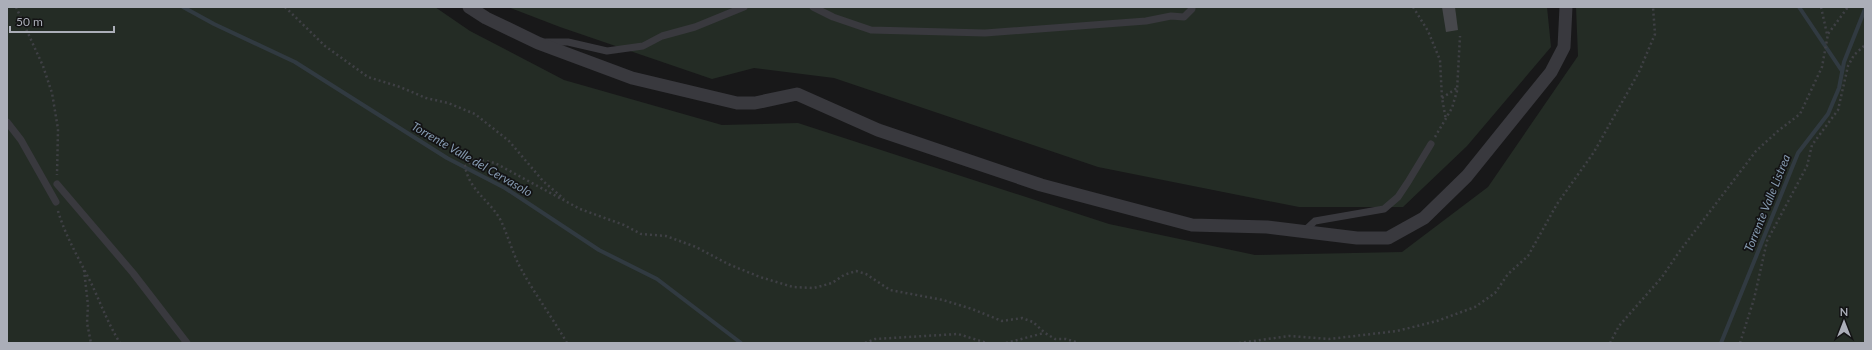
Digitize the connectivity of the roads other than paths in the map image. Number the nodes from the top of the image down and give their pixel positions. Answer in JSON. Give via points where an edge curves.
{"nodes":[{"id":1,"x":468,"y":7,"type":"edge"},
{"id":2,"x":744,"y":7,"type":"edge"},
{"id":3,"x":813,"y":7,"type":"edge"},
{"id":4,"x":1192,"y":7,"type":"edge"},
{"id":5,"x":1566,"y":7,"type":"edge"},
{"id":6,"x":538,"y":42,"type":"junction"},
{"id":7,"x":7,"y":122,"type":"edge"},
{"id":8,"x":1431,"y":144,"type":"road end"},
{"id":9,"x":57,"y":184,"type":"road end"},
{"id":10,"x":56,"y":202,"type":"road end"},
{"id":11,"x":1303,"y":232,"type":"junction"},
{"id":12,"x":187,"y":343,"type":"edge"}],
"edges":[{"from":1,"to":6,"type":"street"},
{"from":2,"to":6,"type":"lane","via":[[695,27],[662,36],[643,46],[607,51],[568,42]]},
{"from":3,"to":4,"type":"lane","via":[[870,30],[985,33],[1184,17]]},
{"from":5,"to":11,"type":"street","via":[[1564,47],[1551,72],[1467,176],[1424,218],[1388,238],[1357,238]]},
{"from":6,"to":11,"type":"street","via":[[632,78],[737,103],[755,103],[797,94],[878,130],[1034,183],[1192,225]]},
{"from":7,"to":10,"type":"lane","via":[[21,140]]},
{"from":8,"to":11,"type":"lane","via":[[1405,187],[1384,209],[1315,221]]},
{"from":9,"to":12,"type":"lane","via":[[133,273]]}]}
